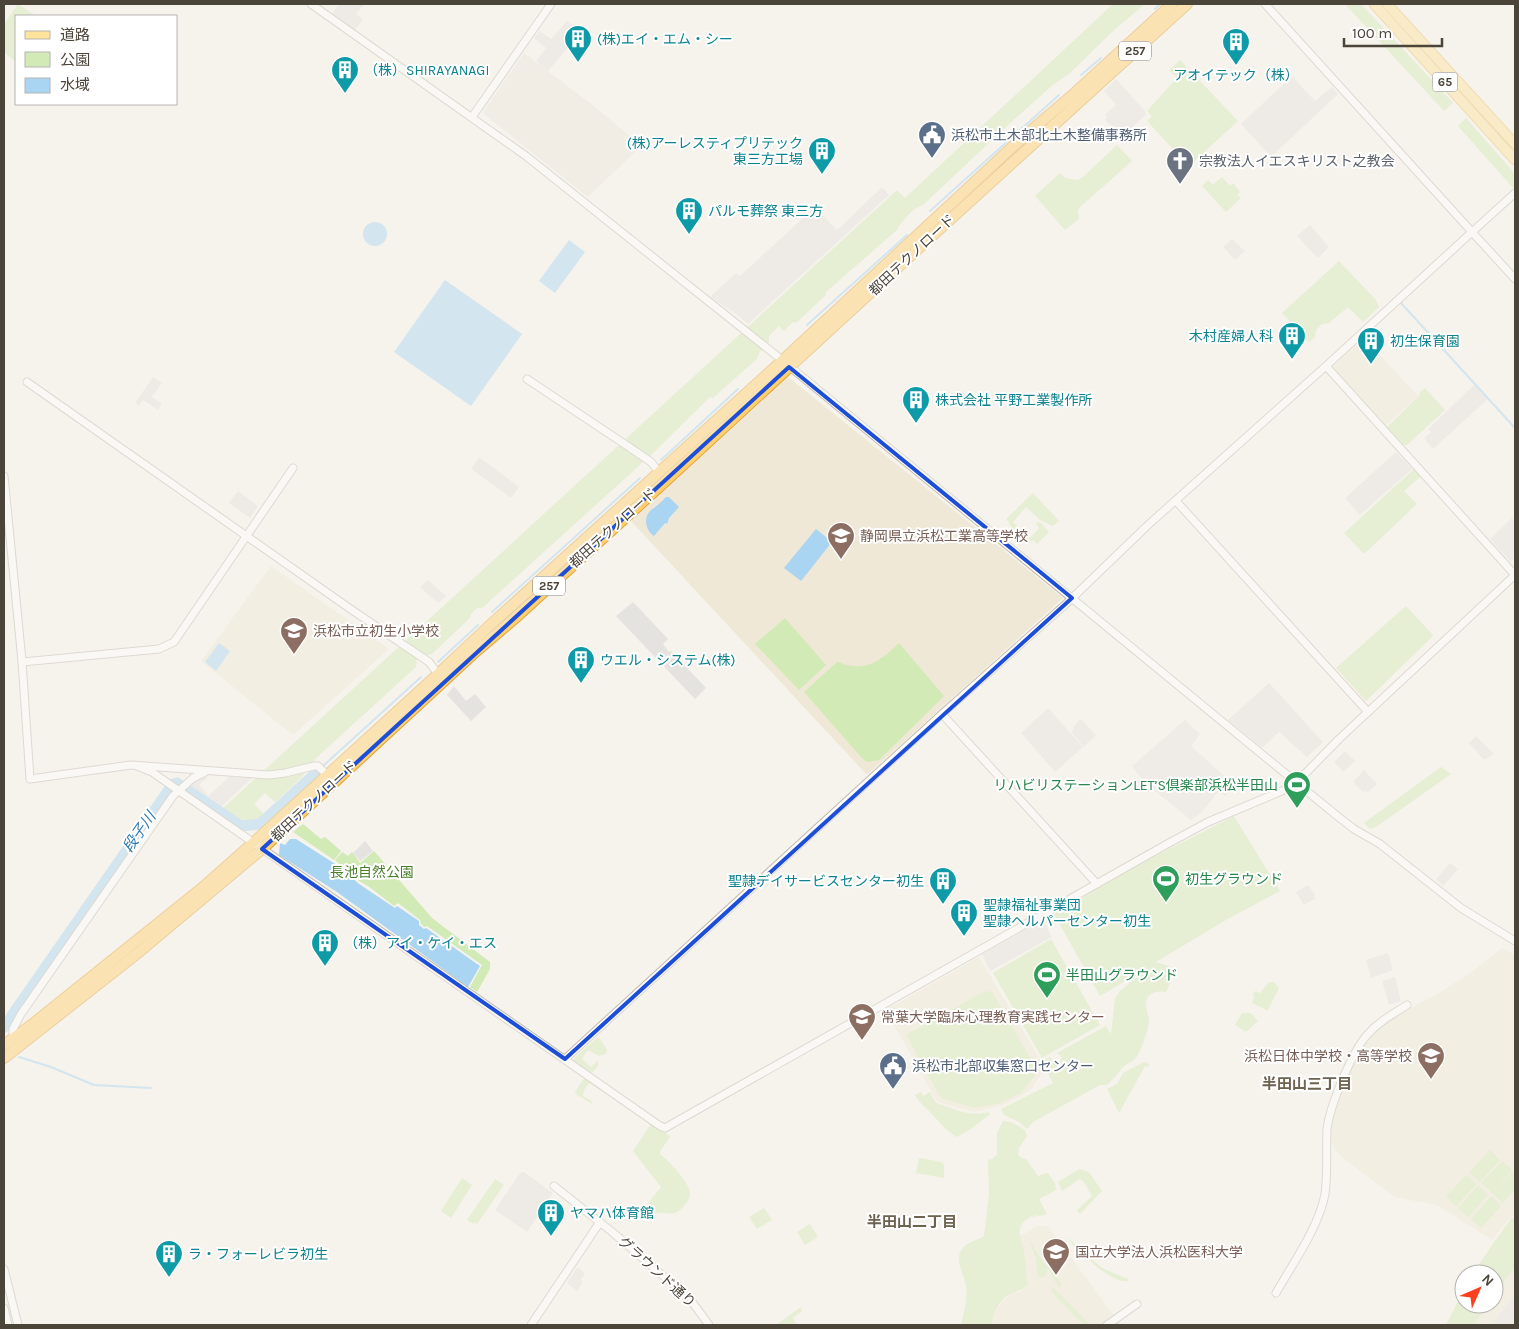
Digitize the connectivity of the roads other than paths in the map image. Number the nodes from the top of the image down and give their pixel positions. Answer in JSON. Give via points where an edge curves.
{"nodes":[{"id":1,"x":310,"y":4,"type":"edge"},
{"id":2,"x":551,"y":4,"type":"edge"},
{"id":3,"x":1172,"y":4,"type":"edge"},
{"id":4,"x":1187,"y":4,"type":"edge"},
{"id":5,"x":1265,"y":4,"type":"edge"},
{"id":6,"x":1374,"y":4,"type":"edge"},
{"id":7,"x":1387,"y":4,"type":"edge"},
{"id":8,"x":472,"y":117,"type":"junction"},
{"id":9,"x":1515,"y":144,"type":"edge"},
{"id":10,"x":1515,"y":160,"type":"edge"},
{"id":11,"x":1515,"y":193,"type":"edge"},
{"id":12,"x":1472,"y":232,"type":"junction"},
{"id":13,"x":1515,"y":279,"type":"edge"},
{"id":14,"x":786,"y":364,"type":"junction"},
{"id":15,"x":1326,"y":366,"type":"junction"},
{"id":16,"x":527,"y":379,"type":"dead end"},
{"id":17,"x":27,"y":382,"type":"dead end"},
{"id":18,"x":293,"y":468,"type":"dead end"},
{"id":19,"x":659,"y":472,"type":"junction"},
{"id":20,"x":4,"y":476,"type":"edge"},
{"id":21,"x":1176,"y":502,"type":"junction"},
{"id":22,"x":246,"y":536,"type":"junction"},
{"id":23,"x":1072,"y":598,"type":"junction"},
{"id":24,"x":22,"y":662,"type":"junction"},
{"id":25,"x":441,"y":678,"type":"junction"},
{"id":26,"x":1368,"y":712,"type":"junction"},
{"id":27,"x":942,"y":714,"type":"junction"},
{"id":28,"x":137,"y":766,"type":"junction"},
{"id":29,"x":208,"y":771,"type":"junction"},
{"id":30,"x":322,"y":771,"type":"junction"},
{"id":31,"x":1297,"y":782,"type":"junction"},
{"id":32,"x":177,"y":787,"type":"junction"},
{"id":33,"x":253,"y":843,"type":"junction"},
{"id":34,"x":262,"y":849,"type":"junction"},
{"id":35,"x":1097,"y":884,"type":"junction"},
{"id":36,"x":1515,"y":941,"type":"edge"},
{"id":37,"x":1407,"y":1005,"type":"dead end"},
{"id":38,"x":13,"y":1038,"type":"junction"},
{"id":39,"x":4,"y":1045,"type":"edge"},
{"id":40,"x":4,"y":1058,"type":"edge"},
{"id":41,"x":565,"y":1059,"type":"junction"},
{"id":42,"x":554,"y":1186,"type":"dead end"},
{"id":43,"x":600,"y":1222,"type":"junction"},
{"id":44,"x":4,"y":1269,"type":"edge"},
{"id":45,"x":1276,"y":1293,"type":"dead end"},
{"id":46,"x":1138,"y":1304,"type":"dead end"},
{"id":47,"x":4,"y":1308,"type":"edge"},
{"id":48,"x":8,"y":1325,"type":"edge"},
{"id":49,"x":18,"y":1325,"type":"edge"},
{"id":50,"x":531,"y":1325,"type":"edge"},
{"id":51,"x":709,"y":1325,"type":"edge"},
{"id":52,"x":1107,"y":1325,"type":"edge"}],
"edges":[{"from":1,"to":8,"type":"street"},
{"from":2,"to":8,"type":"street"},
{"from":3,"to":14,"type":"highway","name":"都田テクノロード","number":"257","via":[[971,185]]},
{"from":4,"to":14,"type":"highway","name":"都田テクノロード","number":"257"},
{"from":5,"to":12,"type":"street"},
{"from":6,"to":10,"type":"main road","number":"65"},
{"from":7,"to":9,"type":"main road","number":"65"},
{"from":8,"to":14,"type":"street","via":[[526,156]]},
{"from":11,"to":12,"type":"street"},
{"from":12,"to":13,"type":"street"},
{"from":12,"to":15,"type":"street"},
{"from":14,"to":19,"type":"highway","name":"都田テクノロード","number":"257"},
{"from":14,"to":23,"type":"street"},
{"from":14,"to":25,"type":"highway","name":"都田テクノロード","number":"257","via":[[514,619]]},
{"from":15,"to":21,"type":"street"},
{"from":15,"to":26,"type":"street","via":[[1515,574]]},
{"from":16,"to":19,"type":"street","via":[[645,458]]},
{"from":17,"to":22,"type":"street"},
{"from":18,"to":22,"type":"street"},
{"from":19,"to":25,"type":"highway","name":"都田テクノロード","number":"257","via":[[488,627]]},
{"from":20,"to":24,"type":"street"},
{"from":21,"to":23,"type":"street"},
{"from":21,"to":26,"type":"street"},
{"from":22,"to":24,"type":"street","via":[[174,642],[168,646]]},
{"from":22,"to":25,"type":"street","via":[[429,662]]},
{"from":23,"to":27,"type":"street"},
{"from":23,"to":31,"type":"street"},
{"from":24,"to":28,"type":"street","via":[[30,779]]},
{"from":25,"to":30,"type":"highway","name":"都田テクノロード","number":"257"},
{"from":25,"to":34,"type":"highway","name":"都田テクノロード","number":"257"},
{"from":26,"to":31,"type":"street"},
{"from":27,"to":35,"type":"street"},
{"from":27,"to":41,"type":"street"},
{"from":28,"to":29,"type":"street"},
{"from":28,"to":32,"type":"street"},
{"from":29,"to":30,"type":"street","via":[[276,774],[312,766]]},
{"from":29,"to":32,"type":"street"},
{"from":30,"to":33,"type":"highway","name":"都田テクノロード","number":"257"},
{"from":31,"to":35,"type":"street","via":[[1195,829]]},
{"from":31,"to":36,"type":"street","via":[[1448,899]]},
{"from":32,"to":33,"type":"street"},
{"from":32,"to":38,"type":"street","via":[[20,1014],[13,1029]]},
{"from":33,"to":34,"type":"street"},
{"from":33,"to":38,"type":"highway","name":"都田テクノロード","number":"257","via":[[201,890]]},
{"from":34,"to":40,"type":"highway","name":"都田テクノロード","number":"257","via":[[132,958]]},
{"from":34,"to":41,"type":"street"},
{"from":35,"to":41,"type":"street","via":[[668,1127],[660,1126]]},
{"from":37,"to":45,"type":"street","via":[[1368,1034],[1340,1084],[1328,1124],[1325,1194],[1320,1211]]},
{"from":38,"to":39,"type":"highway","name":"都田テクノロード","number":"257"},
{"from":42,"to":43,"type":"street","name":"グラウンド通り"},
{"from":43,"to":50,"type":"street"},
{"from":43,"to":51,"type":"street","name":"グラウンド通り","via":[[690,1299]]},
{"from":44,"to":49,"type":"street"},
{"from":46,"to":52,"type":"street"},
{"from":47,"to":48,"type":"street"}]}
